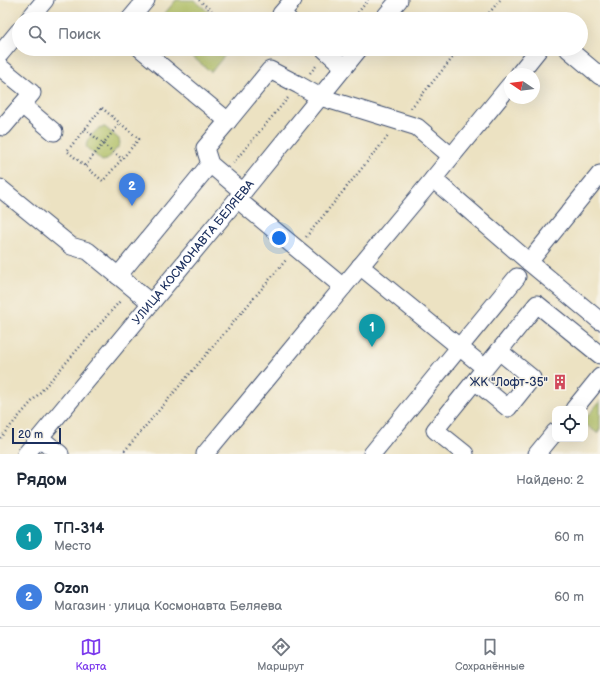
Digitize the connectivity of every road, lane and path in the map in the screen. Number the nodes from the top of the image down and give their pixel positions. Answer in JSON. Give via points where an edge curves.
{"nodes":[{"id":1,"x":45,"y":0,"type":"edge"},
{"id":2,"x":146,"y":0,"type":"edge"},
{"id":3,"x":199,"y":0,"type":"edge"},
{"id":4,"x":293,"y":0,"type":"edge"},
{"id":5,"x":368,"y":0,"type":"edge"},
{"id":6,"x":399,"y":0,"type":"edge"},
{"id":7,"x":500,"y":0,"type":"edge"},
{"id":8,"x":35,"y":12,"type":"edge"},
{"id":9,"x":136,"y":12,"type":"edge"},
{"id":10,"x":214,"y":12,"type":"edge"},
{"id":11,"x":283,"y":12,"type":"edge"},
{"id":12,"x":359,"y":12,"type":"edge"},
{"id":13,"x":389,"y":12,"type":"edge"},
{"id":14,"x":490,"y":12,"type":"edge"},
{"id":15,"x":12,"y":39,"type":"edge"},
{"id":16,"x":0,"y":54,"type":"edge"},
{"id":17,"x":149,"y":56,"type":"edge"},
{"id":18,"x":332,"y":56,"type":"edge"},
{"id":19,"x":353,"y":56,"type":"edge"},
{"id":20,"x":533,"y":56,"type":"edge"},
{"id":21,"x":576,"y":56,"type":"edge"},
{"id":22,"x":0,"y":67,"type":"edge"},
{"id":23,"x":344,"y":67,"type":"junction"},
{"id":24,"x":524,"y":68,"type":"edge"},
{"id":25,"x":600,"y":76,"type":"edge"},
{"id":26,"x":504,"y":91,"type":"edge"},
{"id":27,"x":320,"y":97,"type":"junction"},
{"id":28,"x":22,"y":105,"type":"junction"},
{"id":29,"x":228,"y":121,"type":"junction"},
{"id":30,"x":120,"y":123,"type":"junction"},
{"id":31,"x":1,"y":127,"type":"edge"},
{"id":32,"x":85,"y":128,"type":"junction"},
{"id":33,"x":54,"y":132,"type":"dead end"},
{"id":34,"x":103,"y":143,"type":"junction"},
{"id":35,"x":452,"y":156,"type":"junction"},
{"id":36,"x":122,"y":159,"type":"junction"},
{"id":37,"x":210,"y":164,"type":"junction"},
{"id":38,"x":85,"y":166,"type":"junction"},
{"id":39,"x":600,"y":174,"type":"edge"},
{"id":40,"x":433,"y":179,"type":"junction"},
{"id":41,"x":0,"y":188,"type":"edge"},
{"id":42,"x":240,"y":195,"type":"junction"},
{"id":43,"x":529,"y":262,"type":"junction"},
{"id":44,"x":360,"y":266,"type":"junction"},
{"id":45,"x":118,"y":276,"type":"junction"},
{"id":46,"x":517,"y":277,"type":"dead end"},
{"id":47,"x":343,"y":286,"type":"junction"},
{"id":48,"x":151,"y":303,"type":"junction"},
{"id":49,"x":594,"y":313,"type":"edge"},
{"id":50,"x":567,"y":328,"type":"junction"},
{"id":51,"x":459,"y":347,"type":"junction"},
{"id":52,"x":499,"y":351,"type":"junction"},
{"id":53,"x":600,"y":355,"type":"edge"},
{"id":54,"x":480,"y":375,"type":"junction"},
{"id":55,"x":600,"y":377,"type":"edge"},
{"id":56,"x":576,"y":406,"type":"edge"},
{"id":57,"x":552,"y":436,"type":"edge"},
{"id":58,"x":40,"y":438,"type":"junction"},
{"id":59,"x":26,"y":454,"type":"edge"},
{"id":60,"x":60,"y":454,"type":"edge"},
{"id":61,"x":205,"y":454,"type":"edge"},
{"id":62,"x":372,"y":454,"type":"edge"},
{"id":63,"x":465,"y":454,"type":"edge"},
{"id":64,"x":537,"y":454,"type":"edge"}],
"edges":[{"from":1,"to":8,"type":"street"},
{"from":2,"to":9,"type":"street"},
{"from":3,"to":10,"type":"path"},
{"from":4,"to":11,"type":"street"},
{"from":5,"to":12,"type":"path"},
{"from":6,"to":13,"type":"street"},
{"from":7,"to":14,"type":"path"},
{"from":15,"to":16,"type":"street"},
{"from":17,"to":29,"type":"street"},
{"from":18,"to":23,"type":"street"},
{"from":19,"to":23,"type":"street","name":"УЛИЦА КОСМОНАВТА БЕЛЯЕВА"},
{"from":20,"to":24,"type":"street"},
{"from":21,"to":25,"type":"street"},
{"from":22,"to":28,"type":"street","via":[[32,93]]},
{"from":23,"to":27,"type":"street","name":"УЛИЦА КОСМОНАВТА БЕЛЯЕВА"},
{"from":26,"to":35,"type":"street"},
{"from":27,"to":29,"type":"street","via":[[270,70]]},
{"from":27,"to":35,"type":"street","via":[[417,127]]},
{"from":27,"to":42,"type":"street","name":"УЛИЦА КОСМОНАВТА БЕЛЯЕВА"},
{"from":28,"to":31,"type":"street"},
{"from":28,"to":33,"type":"street"},
{"from":29,"to":37,"type":"street","via":[[205,148]]},
{"from":30,"to":32,"type":"path","via":[[102,108]]},
{"from":30,"to":34,"type":"path"},
{"from":30,"to":36,"type":"path","via":[[139,139]]},
{"from":32,"to":34,"type":"path"},
{"from":32,"to":38,"type":"path","via":[[66,151]]},
{"from":34,"to":36,"type":"path"},
{"from":34,"to":38,"type":"path"},
{"from":35,"to":40,"type":"street"},
{"from":36,"to":38,"type":"path","via":[[103,181]]},
{"from":37,"to":42,"type":"street"},
{"from":37,"to":45,"type":"street"},
{"from":39,"to":43,"type":"street"},
{"from":40,"to":43,"type":"street"},
{"from":40,"to":44,"type":"street"},
{"from":41,"to":45,"type":"street","via":[[71,246],[88,251]]},
{"from":42,"to":47,"type":"street"},
{"from":42,"to":48,"type":"street","name":"УЛИЦА КОСМОНАВТА БЕЛЯЕВА"},
{"from":43,"to":49,"type":"street"},
{"from":44,"to":47,"type":"street"},
{"from":44,"to":51,"type":"street"},
{"from":45,"to":48,"type":"street"},
{"from":46,"to":51,"type":"street"},
{"from":47,"to":61,"type":"street"},
{"from":48,"to":58,"type":"street","name":"УЛИЦА КОСМОНАВТА БЕЛЯЕВА"},
{"from":49,"to":50,"type":"street"},
{"from":50,"to":52,"type":"street","via":[[537,304]]},
{"from":50,"to":53,"type":"street"},
{"from":51,"to":54,"type":"street"},
{"from":51,"to":62,"type":"street"},
{"from":52,"to":54,"type":"street"},
{"from":52,"to":54,"type":"street","via":[[532,378],[508,408]]},
{"from":54,"to":63,"type":"street","via":[[435,430]]},
{"from":55,"to":56,"type":"street"},
{"from":57,"to":64,"type":"street"},
{"from":58,"to":59,"type":"street","name":"УЛИЦА КОСМОНАВТА БЕЛЯЕВА"},
{"from":58,"to":60,"type":"street"}]}
